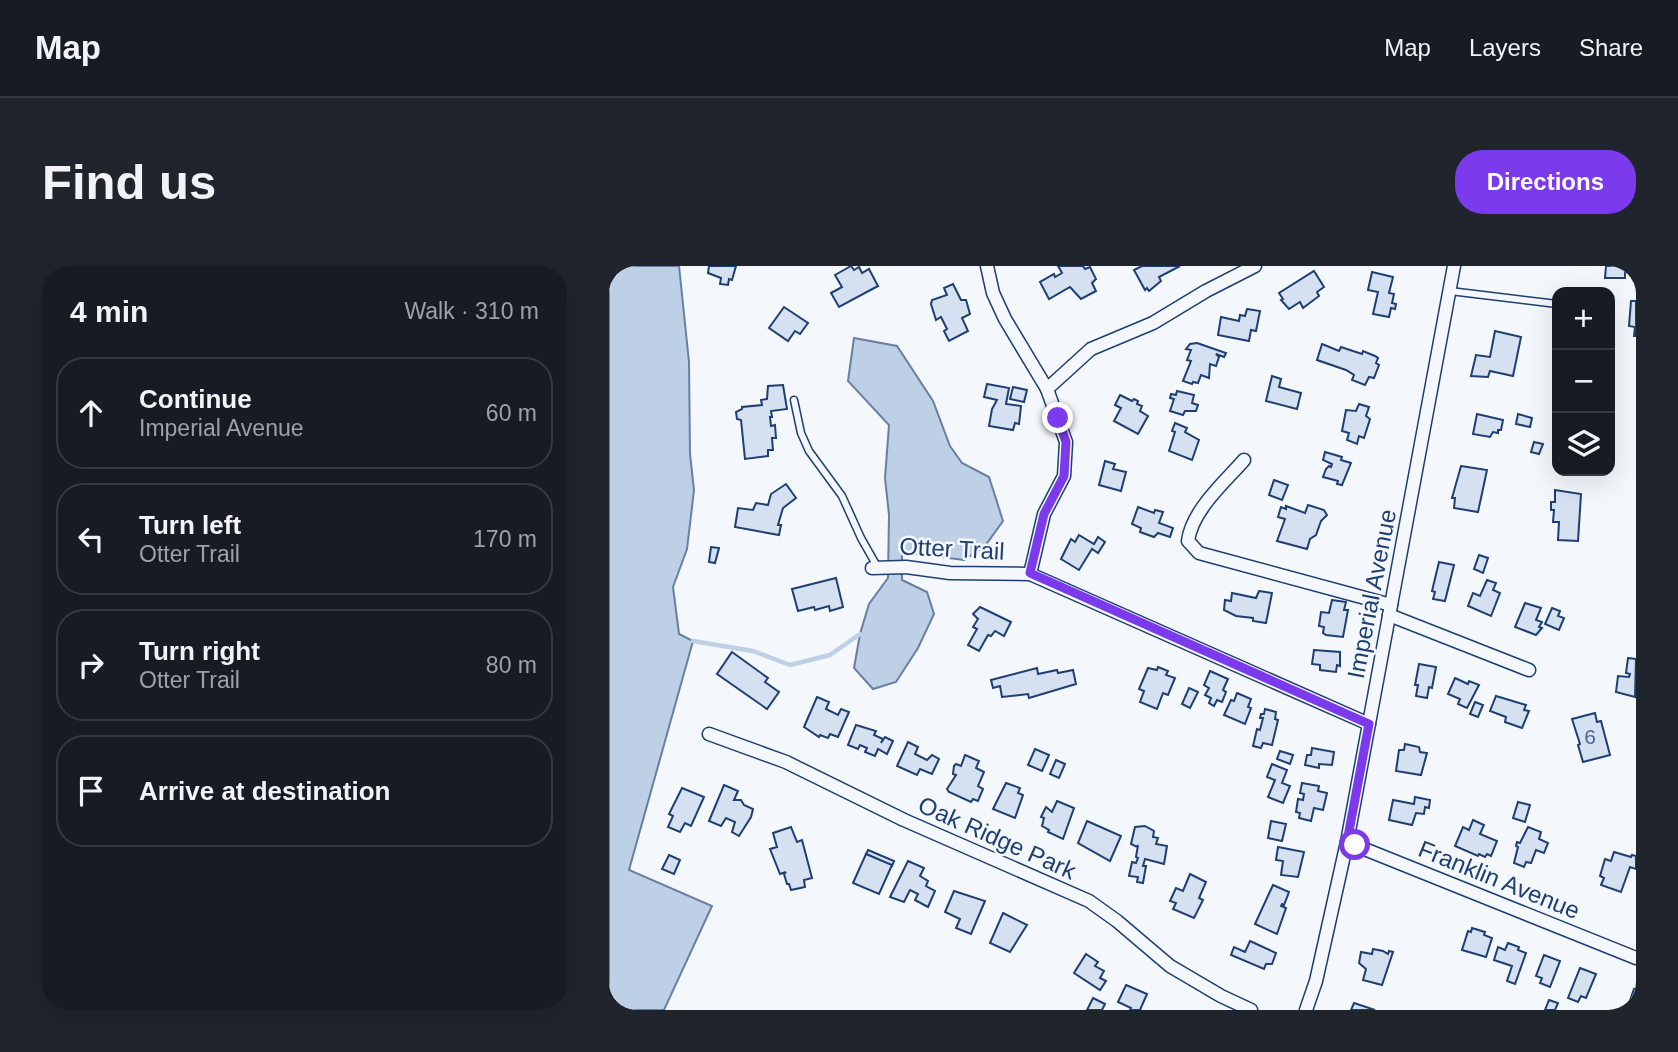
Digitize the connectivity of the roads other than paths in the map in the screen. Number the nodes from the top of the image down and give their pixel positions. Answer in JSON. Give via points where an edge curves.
{"nodes":[{"id":1,"x":987,"y":266,"type":"edge"},
{"id":2,"x":1255,"y":266,"type":"edge"},
{"id":3,"x":1454,"y":266,"type":"edge"},
{"id":4,"x":1450,"y":291,"type":"junction"},
{"id":5,"x":1552,"y":302,"type":"edge"},
{"id":6,"x":1047,"y":389,"type":"junction"},
{"id":7,"x":794,"y":401,"type":"dead end"},
{"id":8,"x":1244,"y":460,"type":"dead end"},
{"id":9,"x":875,"y":568,"type":"joint"},
{"id":10,"x":1030,"y":573,"type":"junction"},
{"id":11,"x":1390,"y":610,"type":"junction"},
{"id":12,"x":1529,"y":670,"type":"dead end"},
{"id":13,"x":1369,"y":724,"type":"junction"},
{"id":14,"x":709,"y":734,"type":"dead end"},
{"id":15,"x":1347,"y":842,"type":"junction"},
{"id":16,"x":1636,"y":958,"type":"edge"},
{"id":17,"x":1251,"y":1010,"type":"edge"},
{"id":18,"x":1306,"y":1010,"type":"edge"}],
"edges":[{"from":1,"to":6,"type":"street","name":"Otter Trail","via":[[993,293]]},
{"from":2,"to":6,"type":"street","via":[[1153,324],[1091,349]]},
{"from":3,"to":4,"type":"street","name":"Imperial Avenue"},
{"from":4,"to":5,"type":"lane"},
{"from":4,"to":11,"type":"street","name":"Imperial Avenue"},
{"from":6,"to":10,"type":"street","name":"Otter Trail","via":[[1066,442],[1064,476],[1044,514]]},
{"from":7,"to":9,"type":"lane","via":[[809,451],[842,496]]},
{"from":8,"to":11,"type":"street","via":[[1190,529],[1188,541],[1199,553]]},
{"from":9,"to":10,"type":"street","name":"Otter Trail"},
{"from":10,"to":13,"type":"street","name":"Otter Trail"},
{"from":11,"to":12,"type":"street"},
{"from":11,"to":13,"type":"street","name":"Imperial Avenue"},
{"from":13,"to":15,"type":"street","name":"Imperial Avenue"},
{"from":14,"to":17,"type":"street","name":"Oak Ridge Park","via":[[786,762],[904,820],[1089,901],[1170,966]]},
{"from":15,"to":16,"type":"street","name":"Franklin Avenue"},
{"from":15,"to":18,"type":"street","name":"Imperial Avenue"}]}
